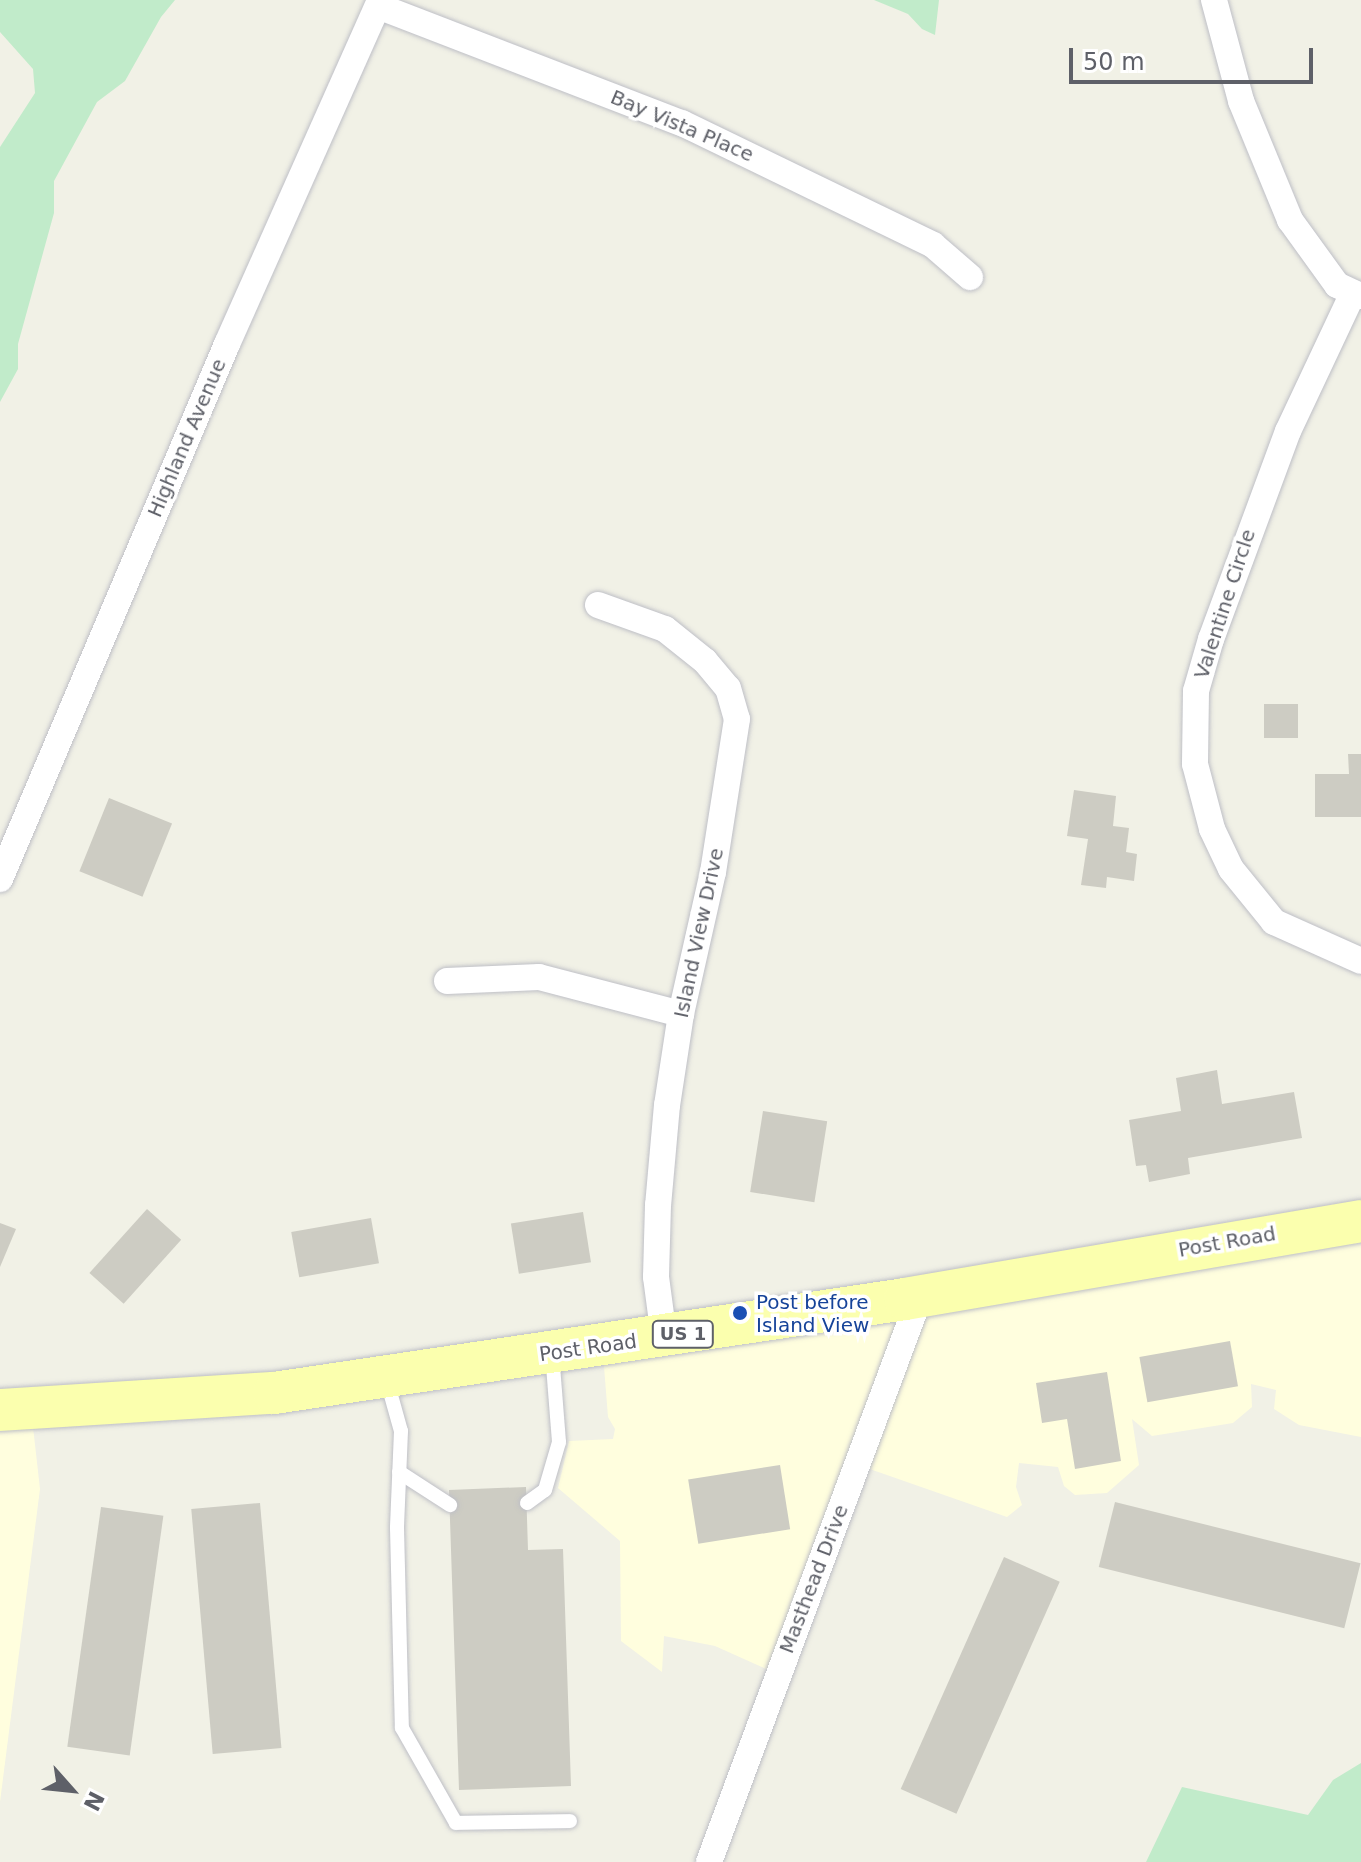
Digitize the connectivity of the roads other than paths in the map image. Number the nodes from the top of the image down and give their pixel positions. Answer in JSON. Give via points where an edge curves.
{"nodes":[{"id":1,"x":1214,"y":0,"type":"edge"},
{"id":2,"x":379,"y":3,"type":"edge"},
{"id":3,"x":970,"y":277,"type":"dead end"},
{"id":4,"x":1357,"y":295,"type":"edge"},
{"id":5,"x":598,"y":605,"type":"dead end"},
{"id":6,"x":0,"y":879,"type":"edge"},
{"id":7,"x":1361,"y":961,"type":"edge"},
{"id":8,"x":447,"y":981,"type":"dead end"},
{"id":9,"x":681,"y":1014,"type":"junction"},
{"id":10,"x":1361,"y":1221,"type":"edge"},
{"id":11,"x":920,"y":1296,"type":"junction"},
{"id":12,"x":664,"y":1337,"type":"junction"},
{"id":13,"x":552,"y":1353,"type":"junction"},
{"id":14,"x":386,"y":1377,"type":"junction"},
{"id":15,"x":0,"y":1410,"type":"edge"},
{"id":16,"x":399,"y":1472,"type":"junction"},
{"id":17,"x":527,"y":1503,"type":"dead end"},
{"id":18,"x":450,"y":1505,"type":"dead end"},
{"id":19,"x":570,"y":1821,"type":"dead end"},
{"id":20,"x":709,"y":1862,"type":"edge"}],
"edges":[{"from":1,"to":4,"type":"street","via":[[1241,101],[1290,220],[1337,285]]},
{"from":2,"to":3,"type":"street","name":"Bay Vista Place","via":[[682,123],[933,245]]},
{"from":2,"to":6,"type":"street","name":"Highland Avenue","via":[[227,344]]},
{"from":4,"to":7,"type":"street","name":"Valentine Circle","via":[[1288,431],[1211,639],[1196,691],[1195,764],[1212,829],[1231,869],[1274,922]]},
{"from":5,"to":9,"type":"street","name":"Island View Drive","via":[[665,629],[705,661],[728,688],[737,719],[713,872]]},
{"from":8,"to":9,"type":"street","via":[[539,977]]},
{"from":9,"to":12,"type":"street","name":"Island View Drive","via":[[658,1205],[656,1277]]},
{"from":10,"to":11,"type":"main road","name":"Post Road","number":"US 1"},
{"from":11,"to":12,"type":"main road","name":"Post Road","number":"US 1"},
{"from":11,"to":20,"type":"street","name":"Masthead Drive"},
{"from":12,"to":13,"type":"main road","name":"Post Road","number":"US 1"},
{"from":13,"to":14,"type":"main road","name":"Post Road","number":"US 1"},
{"from":13,"to":17,"type":"lane","via":[[559,1442],[545,1490]]},
{"from":14,"to":15,"type":"main road","name":"Post Road","number":"US 1","via":[[274,1393]]},
{"from":14,"to":16,"type":"lane","via":[[401,1431]]},
{"from":16,"to":18,"type":"lane"},
{"from":16,"to":19,"type":"lane","via":[[402,1728],[456,1823]]}]}
